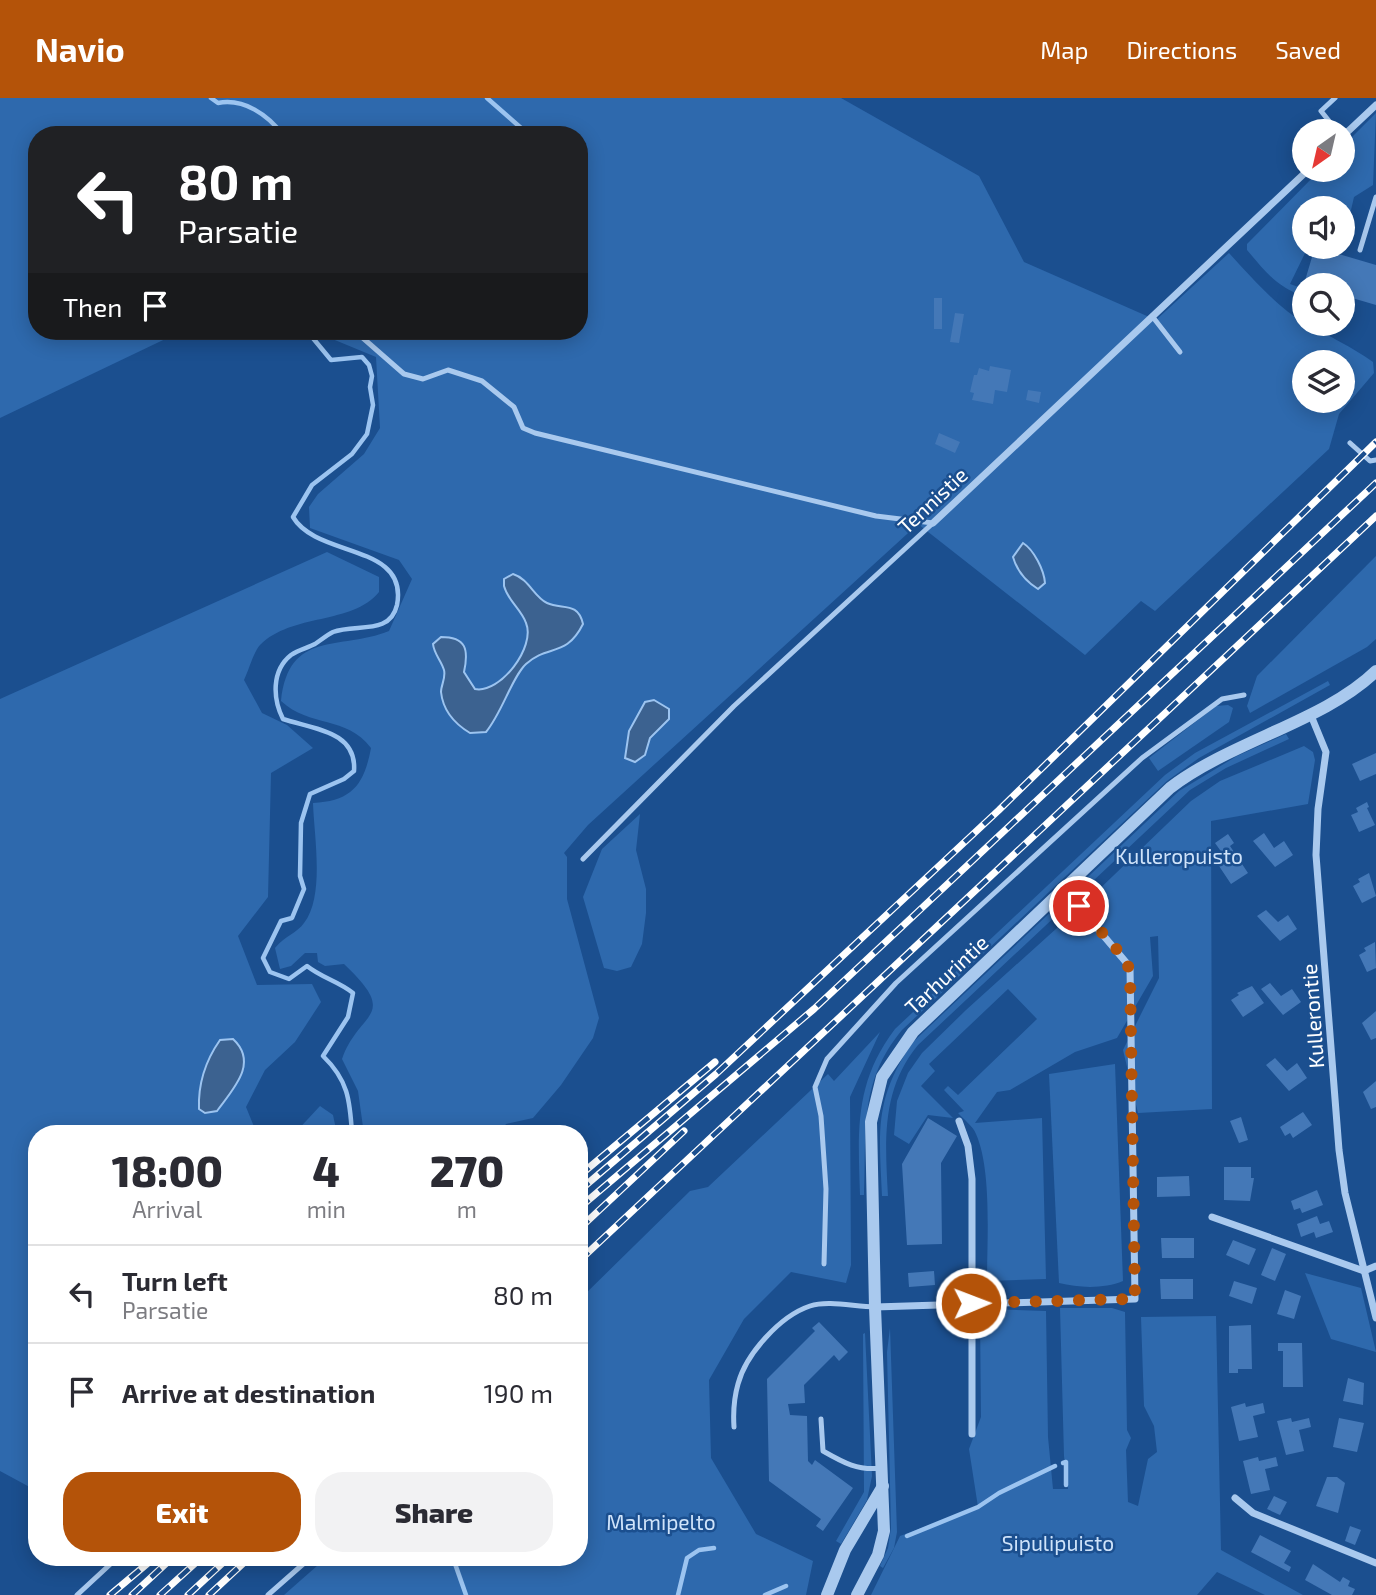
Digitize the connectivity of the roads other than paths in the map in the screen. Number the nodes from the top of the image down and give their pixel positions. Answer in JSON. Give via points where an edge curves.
{"nodes":[{"id":1,"x":1335,"y":98,"type":"edge"},
{"id":2,"x":1376,"y":105,"type":"edge"},
{"id":3,"x":1327,"y":119,"type":"edge"},
{"id":4,"x":1355,"y":125,"type":"edge"},
{"id":5,"x":1295,"y":182,"type":"edge"},
{"id":6,"x":1376,"y":197,"type":"edge"},
{"id":7,"x":1360,"y":250,"type":"dead end"},
{"id":8,"x":1152,"y":316,"type":"junction"},
{"id":9,"x":365,"y":340,"type":"edge"},
{"id":10,"x":1180,"y":352,"type":"dead end"},
{"id":11,"x":1350,"y":443,"type":"dead end"},
{"id":12,"x":1376,"y":460,"type":"edge"},
{"id":13,"x":933,"y":523,"type":"junction"},
{"id":14,"x":1376,"y":671,"type":"edge"},
{"id":15,"x":1244,"y":695,"type":"dead end"},
{"id":16,"x":1310,"y":712,"type":"junction"},
{"id":17,"x":583,"y":859,"type":"dead end"},
{"id":18,"x":1064,"y":889,"type":"junction"},
{"id":19,"x":959,"y":1121,"type":"dead end"},
{"id":20,"x":1212,"y":1217,"type":"dead end"},
{"id":21,"x":824,"y":1264,"type":"dead end"},
{"id":22,"x":1376,"y":1266,"type":"edge"},
{"id":23,"x":1364,"y":1271,"type":"junction"},
{"id":24,"x":971,"y":1303,"type":"junction"},
{"id":25,"x":875,"y":1307,"type":"junction"},
{"id":26,"x":1376,"y":1318,"type":"edge"},
{"id":27,"x":821,"y":1419,"type":"dead end"},
{"id":28,"x":734,"y":1427,"type":"dead end"},
{"id":29,"x":972,"y":1434,"type":"dead end"},
{"id":30,"x":882,"y":1468,"type":"junction"},
{"id":31,"x":883,"y":1486,"type":"junction"},
{"id":32,"x":1235,"y":1498,"type":"dead end"},
{"id":33,"x":1376,"y":1563,"type":"edge"},
{"id":34,"x":108,"y":1566,"type":"edge"},
{"id":35,"x":301,"y":1566,"type":"edge"},
{"id":36,"x":77,"y":1595,"type":"edge"},
{"id":37,"x":268,"y":1595,"type":"edge"},
{"id":38,"x":827,"y":1595,"type":"edge"},
{"id":39,"x":857,"y":1595,"type":"edge"}],
"edges":[{"from":1,"to":3,"type":"lane","via":[[1321,111]]},
{"from":2,"to":4,"type":"street"},
{"from":5,"to":8,"type":"street","name":"Tennistie"},
{"from":6,"to":7,"type":"lane"},
{"from":8,"to":10,"type":"lane"},
{"from":8,"to":13,"type":"street","name":"Tennistie"},
{"from":9,"to":13,"type":"lane","via":[[404,374],[424,379],[448,370],[482,381],[514,407],[523,428],[536,433],[876,516]]},
{"from":11,"to":12,"type":"lane","via":[[1370,461]]},
{"from":13,"to":17,"type":"lane","name":"Tennistie","via":[[734,706]]},
{"from":14,"to":16,"type":"street","name":"Tarhurintie"},
{"from":15,"to":21,"type":"lane","via":[[1222,699],[1142,758],[896,983],[827,1059],[816,1087],[826,1189]]},
{"from":16,"to":18,"type":"street","name":"Tarhurintie","via":[[1194,770]]},
{"from":16,"to":23,"type":"street","name":"Kullerontie","via":[[1326,752],[1316,855],[1339,1150]]},
{"from":18,"to":24,"type":"street","via":[[1130,967],[1135,1299]]},
{"from":18,"to":25,"type":"street","name":"Tarhurintie","via":[[913,1032],[882,1077],[872,1122]]},
{"from":19,"to":24,"type":"street","via":[[972,1179]]},
{"from":20,"to":23,"type":"street"},
{"from":22,"to":23,"type":"street"},
{"from":23,"to":26,"type":"street","name":"Kullerontie"},
{"from":24,"to":25,"type":"street"},
{"from":24,"to":29,"type":"street"},
{"from":25,"to":28,"type":"lane","via":[[821,1304],[786,1320],[764,1341],[738,1381]]},
{"from":25,"to":30,"type":"street","name":"Tarhurintie"},
{"from":27,"to":30,"type":"lane","via":[[824,1451],[846,1465]]},
{"from":30,"to":31,"type":"street","name":"Tarhurintie"},
{"from":31,"to":38,"type":"street","via":[[845,1550]]},
{"from":31,"to":39,"type":"street","name":"Tarhurintie","via":[[883,1542]]},
{"from":32,"to":33,"type":"street","via":[[1252,1513]]},
{"from":34,"to":36,"type":"lane"},
{"from":35,"to":37,"type":"lane"}]}
